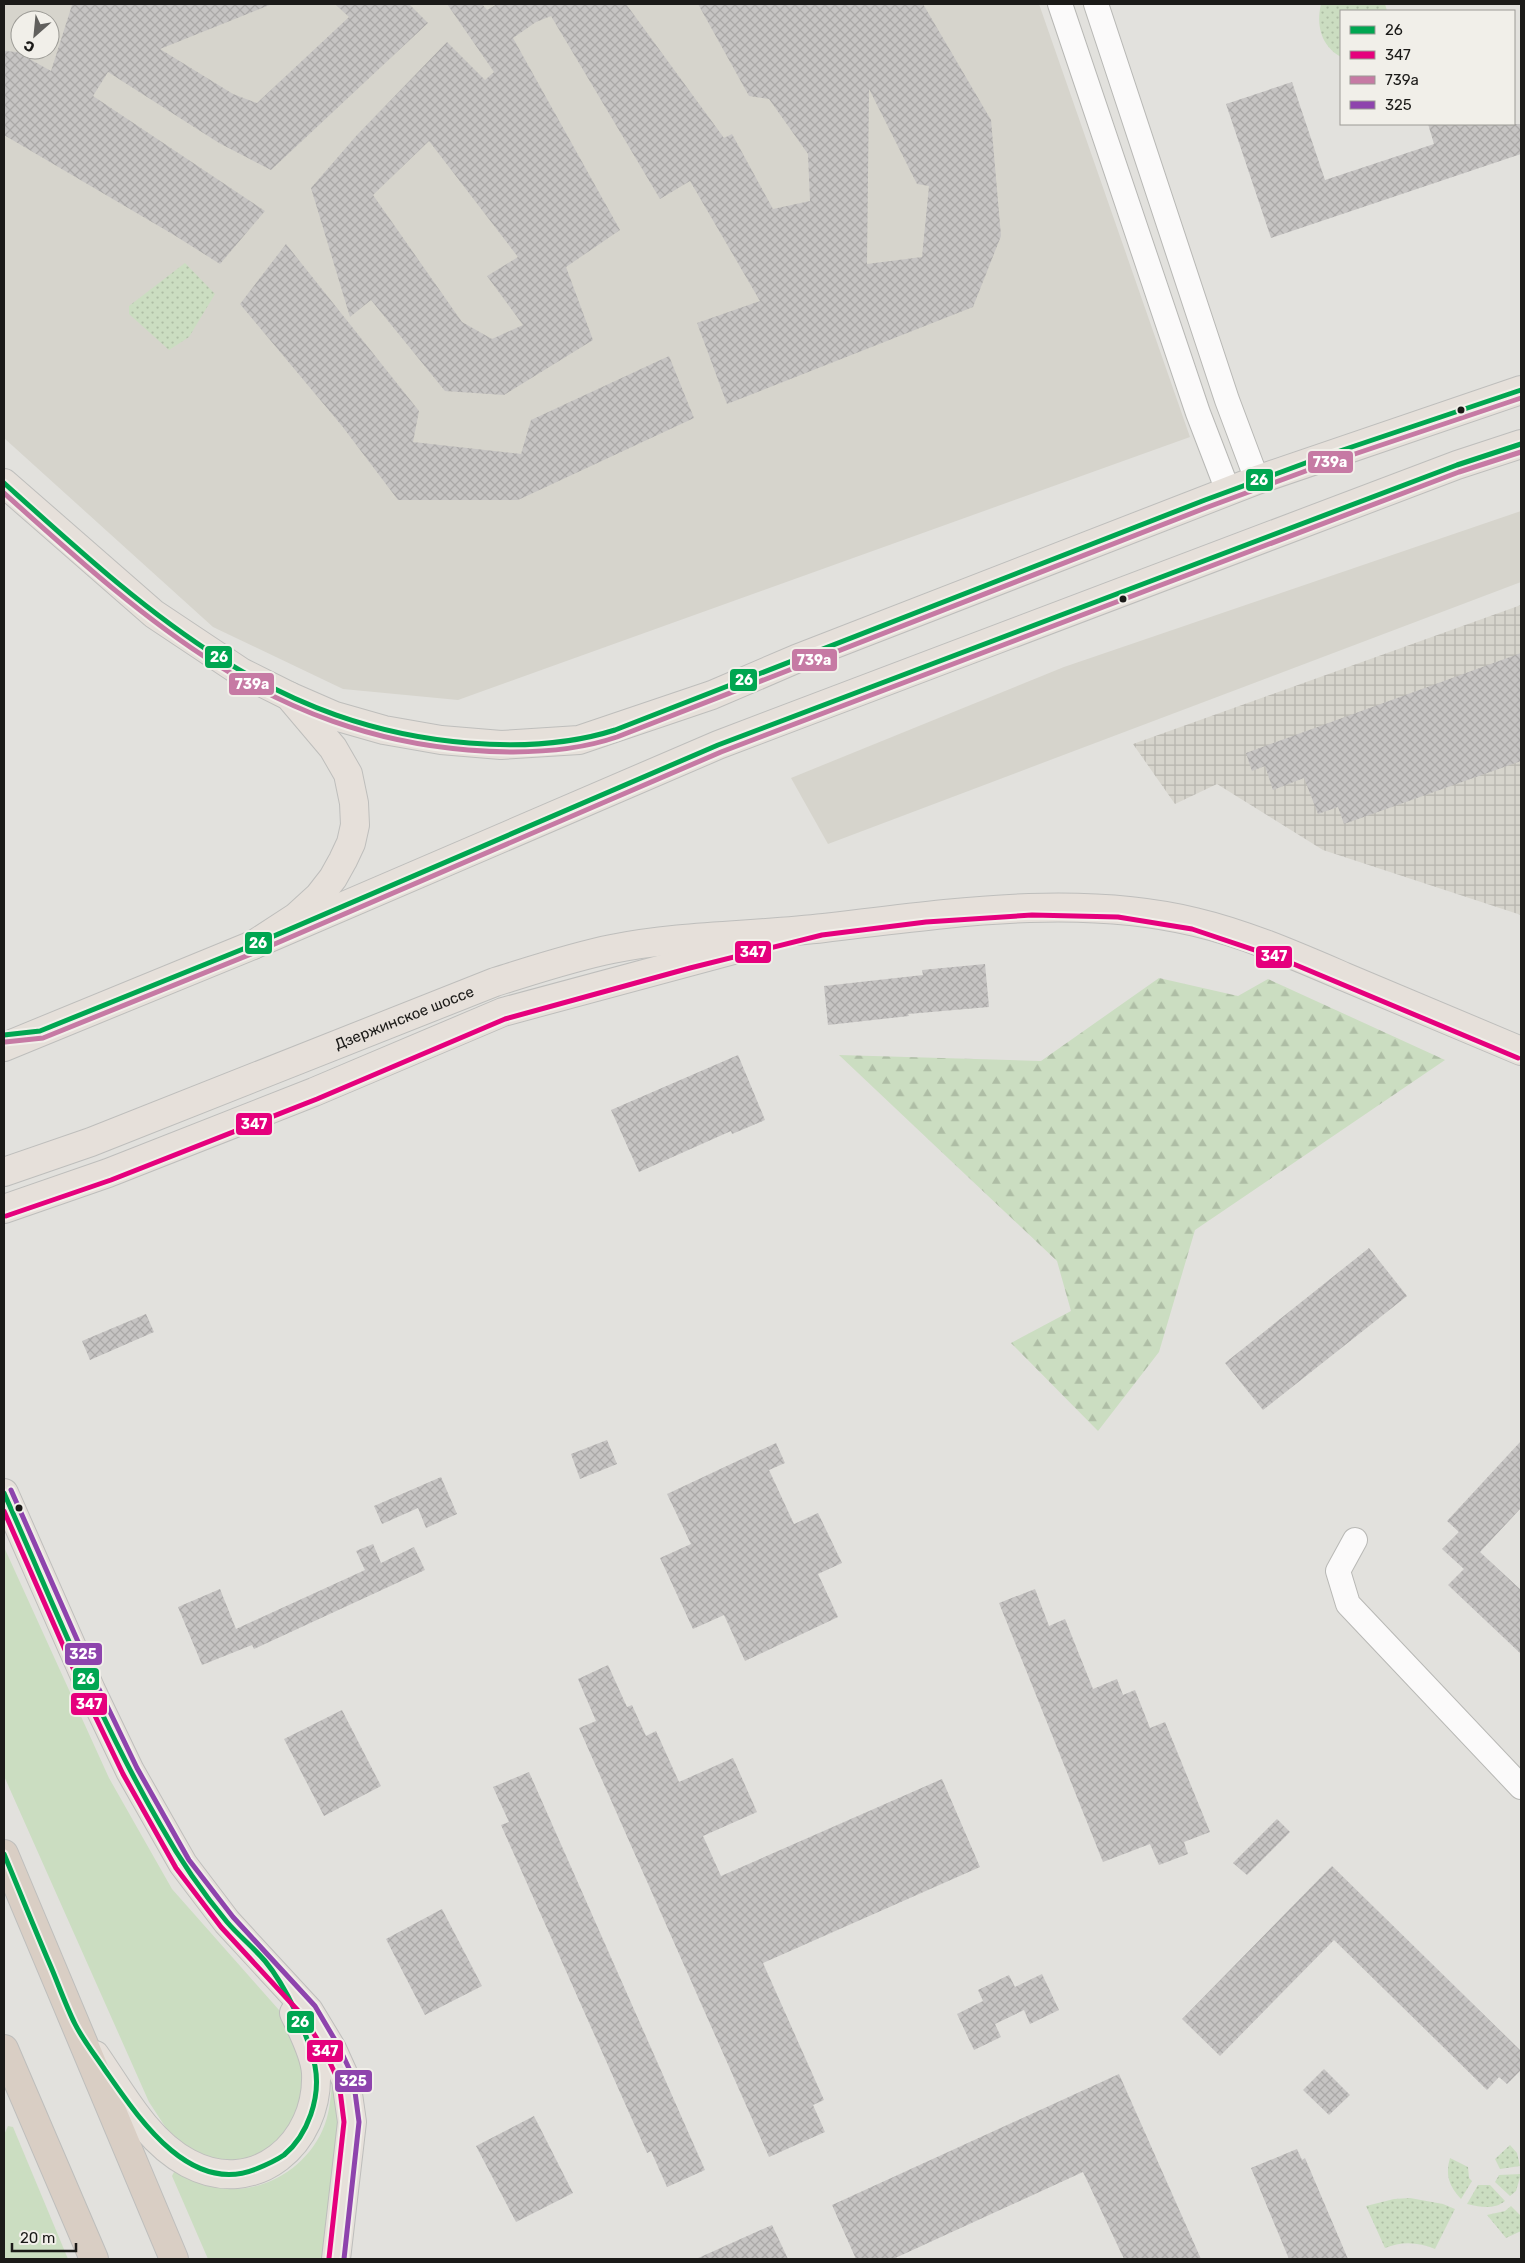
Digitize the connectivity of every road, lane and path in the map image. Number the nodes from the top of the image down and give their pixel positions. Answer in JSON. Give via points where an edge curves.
{"nodes":[{"id":1,"x":1060,"y":4,"type":"edge"},
{"id":2,"x":1096,"y":4,"type":"edge"},
{"id":3,"x":1521,"y":390,"type":"edge"},
{"id":4,"x":1521,"y":444,"type":"edge"},
{"id":5,"x":1258,"y":480,"type":"junction"},
{"id":6,"x":4,"y":483,"type":"edge"},
{"id":7,"x":1228,"y":491,"type":"junction"},
{"id":8,"x":289,"y":696,"type":"junction"},
{"id":9,"x":821,"y":928,"type":"junction"},
{"id":10,"x":253,"y":945,"type":"junction"},
{"id":11,"x":433,"y":1006,"type":"junction"},
{"id":12,"x":40,"y":1031,"type":"junction"},
{"id":13,"x":4,"y":1035,"type":"edge"},
{"id":14,"x":444,"y":1035,"type":"junction"},
{"id":15,"x":4,"y":1047,"type":"edge"},
{"id":16,"x":1521,"y":1051,"type":"edge"},
{"id":17,"x":4,"y":1172,"type":"edge"},
{"id":18,"x":4,"y":1209,"type":"edge"},
{"id":19,"x":4,"y":1493,"type":"edge"},
{"id":20,"x":1355,"y":1540,"type":"dead end"},
{"id":21,"x":1521,"y":1786,"type":"edge"},
{"id":22,"x":4,"y":1854,"type":"edge"},
{"id":23,"x":270,"y":1967,"type":"junction"},
{"id":24,"x":75,"y":2026,"type":"junction"},
{"id":25,"x":4,"y":2049,"type":"edge"},
{"id":26,"x":94,"y":2259,"type":"edge"},
{"id":27,"x":174,"y":2259,"type":"edge"},
{"id":28,"x":336,"y":2259,"type":"edge"}],
"edges":[{"from":1,"to":7,"type":"street","via":[[1198,413]]},
{"from":2,"to":5,"type":"street","via":[[1222,385]]},
{"from":3,"to":5,"type":"main road"},
{"from":4,"to":10,"type":"main road","via":[[718,745]]},
{"from":5,"to":7,"type":"main road"},
{"from":6,"to":8,"type":"main road","via":[[154,614],[241,672]]},
{"from":7,"to":8,"type":"main road","via":[[796,659],[712,695],[578,740],[501,745],[441,740],[384,730],[334,716]]},
{"from":8,"to":10,"type":"main road","via":[[333,748],[348,774],[355,825],[343,860],[319,896],[296,917]]},
{"from":9,"to":11,"type":"main road","name":"Дзержинское шоссе","via":[[613,948],[557,962]]},
{"from":9,"to":14,"type":"main road","name":"Дзержинское шоссе","via":[[503,1012]]},
{"from":9,"to":16,"type":"main road","name":"Дзержинское шоссе","via":[[925,915],[1032,908],[1120,910],[1161,916],[1226,931],[1287,953]]},
{"from":10,"to":12,"type":"main road"},
{"from":11,"to":14,"type":"main road","via":[[454,1012],[454,1027]]},
{"from":11,"to":17,"type":"main road","name":"Дзержинское шоссе","via":[[91,1142]]},
{"from":12,"to":13,"type":"main road"},
{"from":12,"to":15,"type":"main road"},
{"from":14,"to":18,"type":"main road","name":"Дзержинское шоссе","via":[[314,1092],[108,1173]]},
{"from":19,"to":23,"type":"main road","via":[[130,1771],[183,1864],[227,1922]]},
{"from":20,"to":21,"type":"street","via":[[1338,1571],[1348,1604]]},
{"from":22,"to":24,"type":"highway"},
{"from":23,"to":24,"type":"main road","via":[[303,2031],[316,2071],[314,2103],[307,2124],[280,2158],[261,2169],[238,2174],[213,2172],[188,2163],[161,2144],[135,2113]]},
{"from":23,"to":28,"type":"main road","via":[[309,2011],[346,2080],[352,2122]]},
{"from":24,"to":27,"type":"highway"},
{"from":25,"to":26,"type":"highway"}]}
